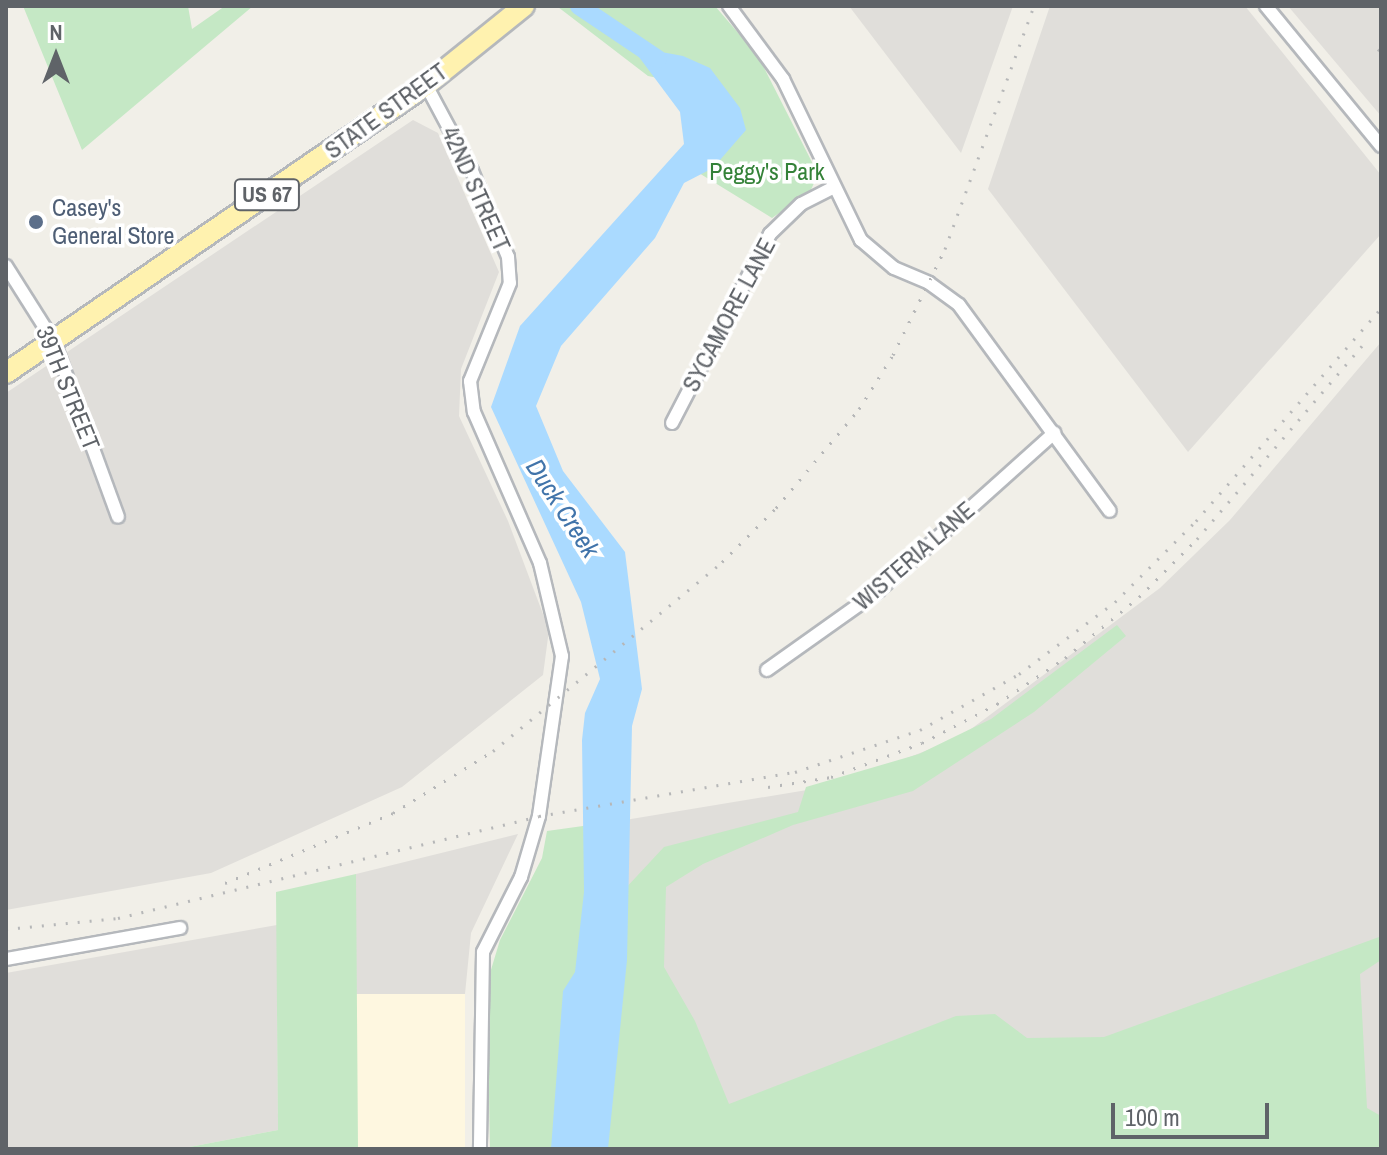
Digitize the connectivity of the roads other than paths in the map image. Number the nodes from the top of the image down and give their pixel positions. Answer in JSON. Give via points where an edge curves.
{"nodes":[{"id":1,"x":729,"y":6,"type":"edge"},
{"id":2,"x":1266,"y":6,"type":"edge"},
{"id":3,"x":523,"y":7,"type":"edge"},
{"id":4,"x":426,"y":85,"type":"junction"},
{"id":5,"x":1381,"y":146,"type":"edge"},
{"id":6,"x":833,"y":188,"type":"junction"},
{"id":7,"x":6,"y":266,"type":"edge"},
{"id":8,"x":54,"y":342,"type":"junction"},
{"id":9,"x":6,"y":373,"type":"edge"},
{"id":10,"x":672,"y":423,"type":"dead end"},
{"id":11,"x":1054,"y":433,"type":"junction"},
{"id":12,"x":1110,"y":511,"type":"dead end"},
{"id":13,"x":118,"y":517,"type":"dead end"},
{"id":14,"x":767,"y":670,"type":"dead end"},
{"id":15,"x":180,"y":928,"type":"dead end"},
{"id":16,"x":6,"y":959,"type":"edge"},
{"id":17,"x":480,"y":1149,"type":"edge"}],
"edges":[{"from":1,"to":6,"type":"street","via":[[783,79]]},
{"from":2,"to":5,"type":"street"},
{"from":3,"to":4,"type":"main road","name":"STATE STREET","number":"US 67"},
{"from":4,"to":8,"type":"main road","name":"STATE STREET","number":"US 67"},
{"from":4,"to":17,"type":"street","name":"42ND STREET","via":[[472,171],[508,257],[510,283],[470,381],[474,412],[540,563],[562,656],[539,816],[521,877],[483,952]]},
{"from":6,"to":10,"type":"street","name":"SYCAMORE LANE","via":[[801,204],[770,234]]},
{"from":6,"to":11,"type":"street","via":[[861,240],[876,254],[959,305]]},
{"from":7,"to":8,"type":"street","name":"39TH STREET"},
{"from":8,"to":9,"type":"main road","name":"STATE STREET","number":"US 67"},
{"from":8,"to":13,"type":"street","name":"39TH STREET"},
{"from":11,"to":12,"type":"street"},
{"from":11,"to":14,"type":"street","name":"WISTERIA LANE","via":[[878,591]]},
{"from":15,"to":16,"type":"street"}]}
